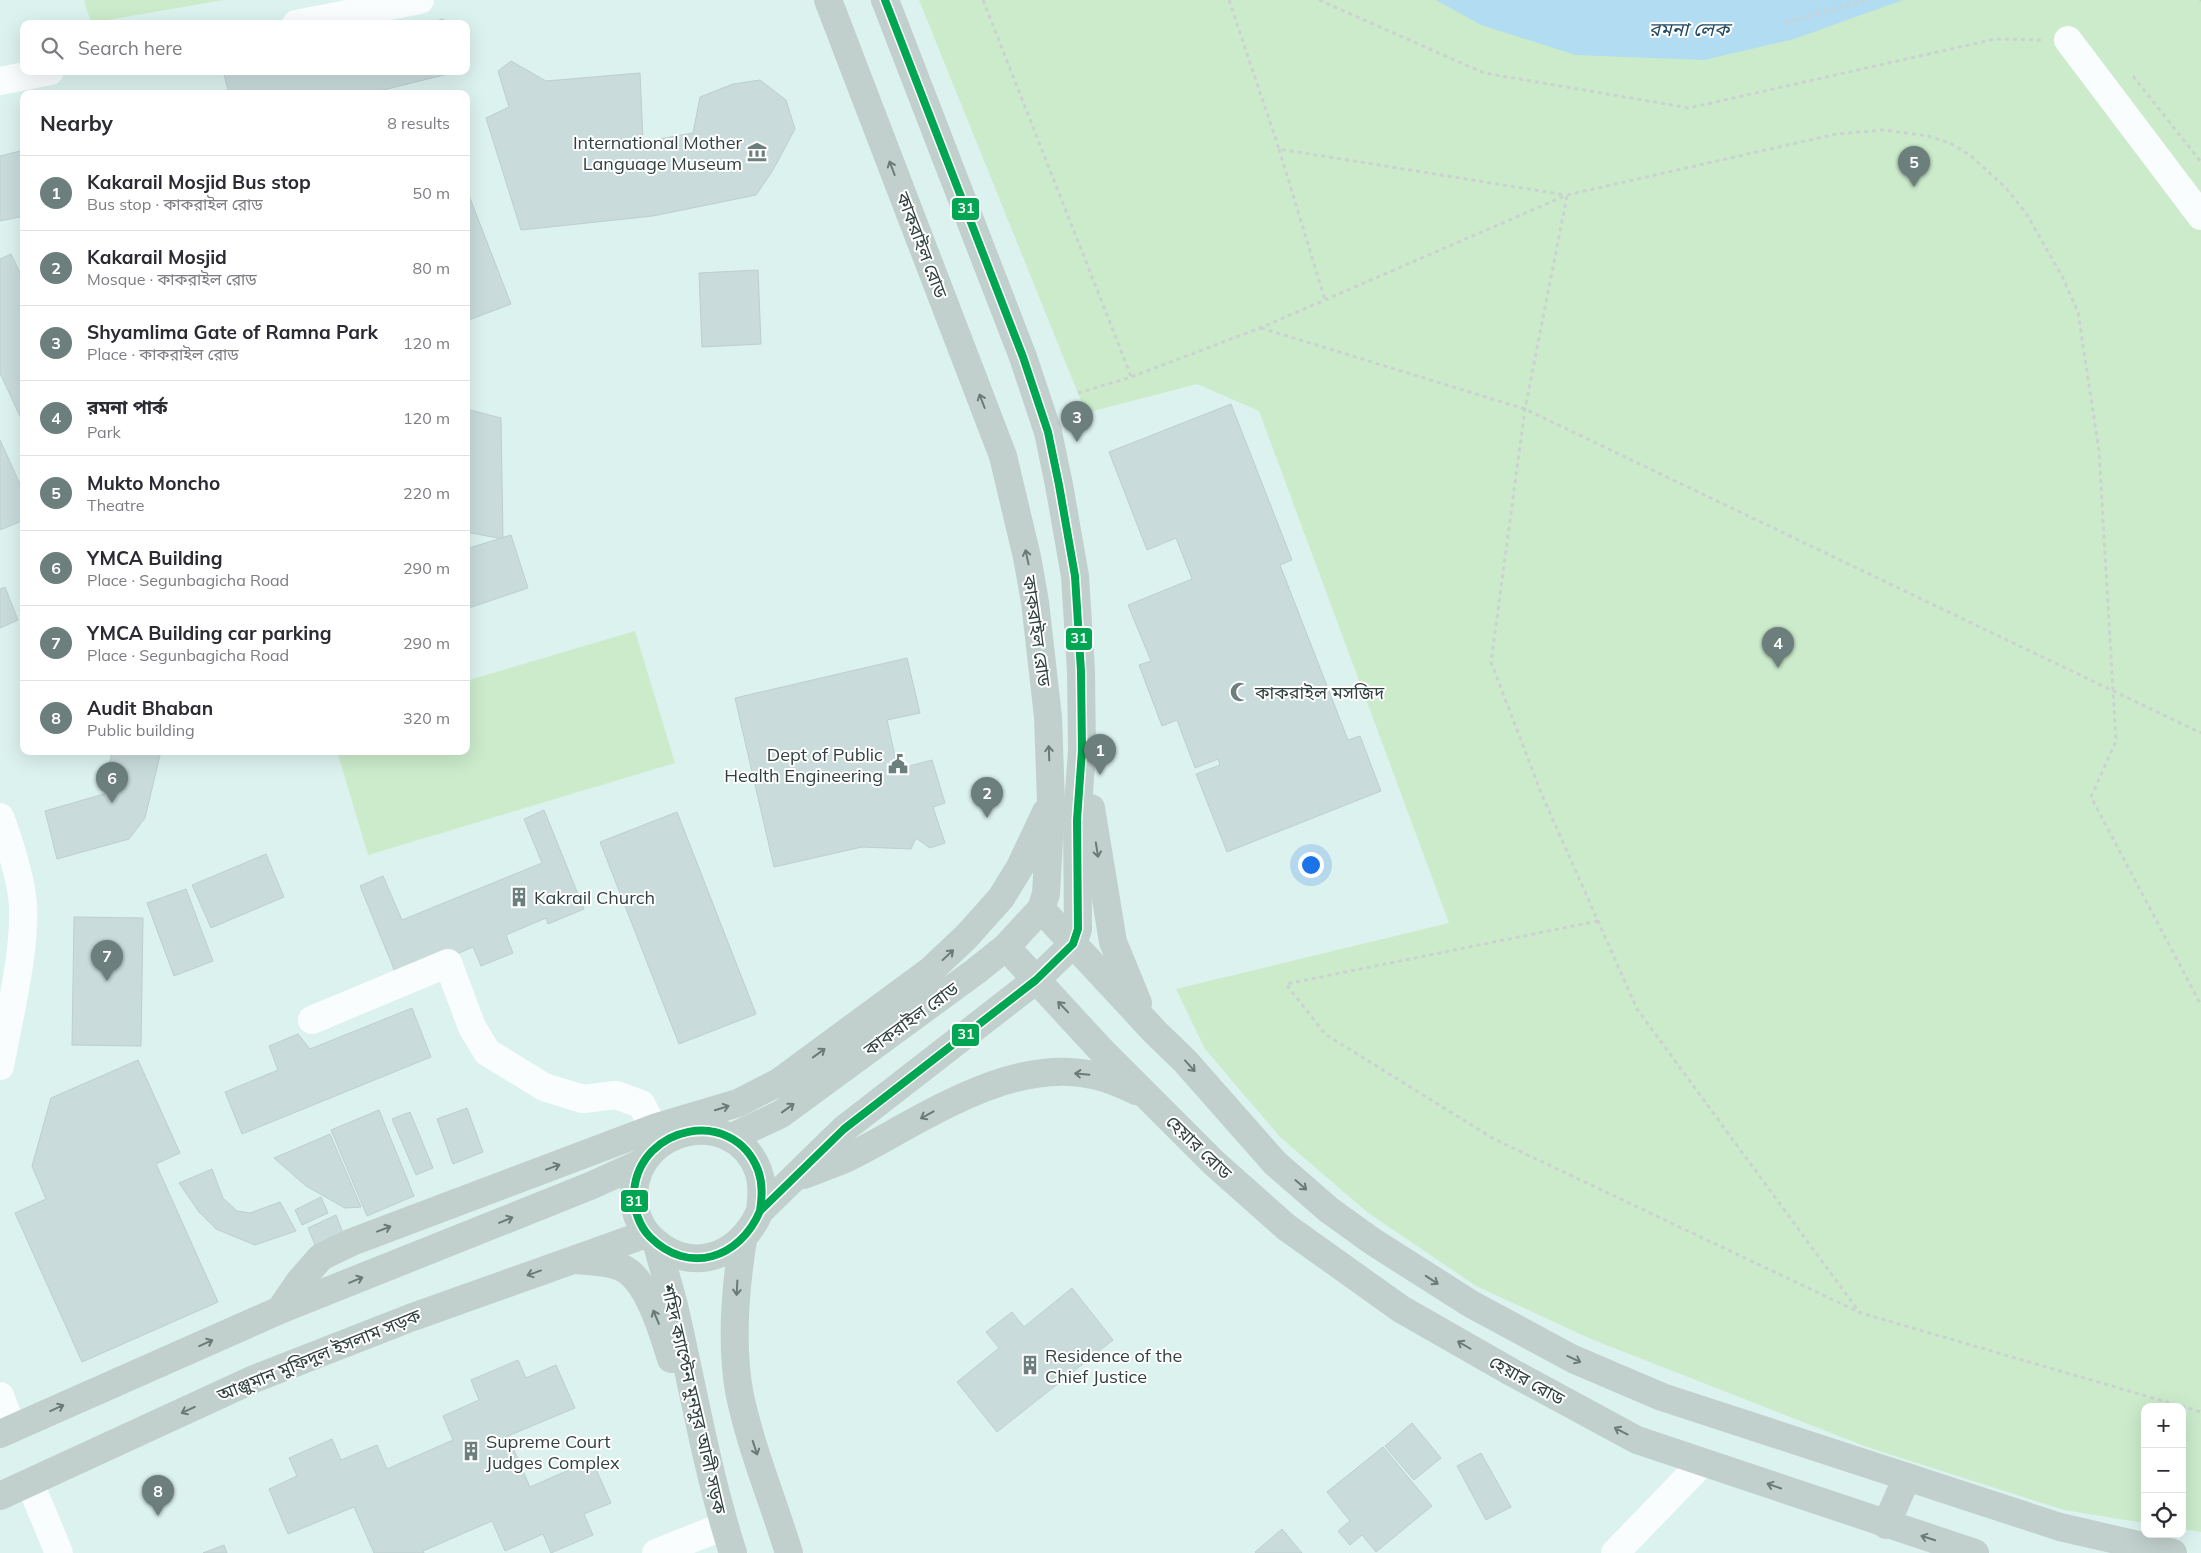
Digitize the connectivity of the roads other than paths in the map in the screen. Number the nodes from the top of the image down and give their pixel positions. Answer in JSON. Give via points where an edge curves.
{"nodes":[{"id":1,"x":420,"y":0,"type":"edge"},
{"id":2,"x":828,"y":0,"type":"edge"},
{"id":3,"x":886,"y":0,"type":"edge"},
{"id":4,"x":317,"y":20,"type":"edge"},
{"id":5,"x":2068,"y":40,"type":"road end"},
{"id":6,"x":30,"y":75,"type":"edge"},
{"id":7,"x":0,"y":81,"type":"edge"},
{"id":8,"x":2201,"y":216,"type":"edge"},
{"id":9,"x":1082,"y":750,"type":"junction"},
{"id":10,"x":1051,"y":802,"type":"junction"},
{"id":11,"x":0,"y":817,"type":"edge"},
{"id":12,"x":1041,"y":909,"type":"junction"},
{"id":13,"x":1073,"y":944,"type":"junction"},
{"id":14,"x":1006,"y":946,"type":"junction"},
{"id":15,"x":1036,"y":980,"type":"junction"},
{"id":16,"x":312,"y":1020,"type":"dead end"},
{"id":17,"x":1155,"y":1032,"type":"junction"},
{"id":18,"x":0,"y":1066,"type":"edge"},
{"id":19,"x":1144,"y":1094,"type":"junction"},
{"id":20,"x":666,"y":1124,"type":"junction"},
{"id":21,"x":720,"y":1135,"type":"junction"},
{"id":22,"x":641,"y":1163,"type":"junction"},
{"id":23,"x":791,"y":1180,"type":"junction"},
{"id":24,"x":760,"y":1211,"type":"junction"},
{"id":25,"x":652,"y":1239,"type":"junction"},
{"id":26,"x":743,"y":1240,"type":"junction"},
{"id":27,"x":570,"y":1260,"type":"junction"},
{"id":28,"x":280,"y":1310,"type":"junction"},
{"id":29,"x":0,"y":1396,"type":"edge"},
{"id":30,"x":695,"y":1409,"type":"junction"},
{"id":31,"x":6,"y":1431,"type":"edge"},
{"id":32,"x":1703,"y":1462,"type":"junction"},
{"id":33,"x":1907,"y":1478,"type":"junction"},
{"id":34,"x":30,"y":1483,"type":"junction"},
{"id":35,"x":0,"y":1496,"type":"edge"},
{"id":36,"x":1886,"y":1524,"type":"junction"},
{"id":37,"x":724,"y":1526,"type":"junction"},
{"id":38,"x":59,"y":1553,"type":"edge"},
{"id":39,"x":656,"y":1553,"type":"edge"},
{"id":40,"x":733,"y":1553,"type":"edge"},
{"id":41,"x":789,"y":1553,"type":"edge"},
{"id":42,"x":1615,"y":1553,"type":"edge"},
{"id":43,"x":1974,"y":1553,"type":"edge"},
{"id":44,"x":2173,"y":1553,"type":"edge"}],
"edges":[{"from":1,"to":4,"type":"street"},
{"from":10,"to":2,"type":"main road","name":"কাকরাইল রোড","one_way":true,"via":[[1048,716],[1034,602],[1003,456]]},
{"from":3,"to":9,"type":"main road","name":"কাকরাইল রোড","via":[[1023,357],[1048,432],[1075,576]]},
{"from":5,"to":8,"type":"street"},
{"from":6,"to":7,"type":"street"},
{"from":9,"to":13,"type":"main road","name":"কাকরাইল রোড","via":[[1076,820],[1079,912]]},
{"from":9,"to":17,"type":"main road","one_way":true,"via":[[1113,942],[1139,1005]]},
{"from":10,"to":12,"type":"main road","name":"কাকরাইল রোড","via":[[1048,875]]},
{"from":20,"to":10,"type":"main road","one_way":true,"via":[[738,1103],[780,1082],[931,970],[1001,898],[1020,867]]},
{"from":11,"to":18,"type":"street","via":[[22,894],[23,924]]},
{"from":12,"to":13,"type":"main road"},
{"from":12,"to":14,"type":"main road","name":"কাকরাইল রোড"},
{"from":13,"to":15,"type":"main road"},
{"from":13,"to":17,"type":"main road"},
{"from":14,"to":15,"type":"main road","name":"হেয়ার রোড"},
{"from":21,"to":14,"type":"main road","name":"কাকরাইল রোড","one_way":true,"via":[[781,1114]]},
{"from":19,"to":15,"type":"main road","name":"হেয়ার রোড","one_way":true},
{"from":15,"to":23,"type":"main road","via":[[844,1129]]},
{"from":16,"to":20,"type":"street","via":[[448,964],[472,1027],[487,1052],[544,1087],[583,1099],[616,1095],[641,1104]]},
{"from":17,"to":33,"type":"main road","one_way":true,"via":[[1275,1162],[1330,1210],[1471,1304],[1573,1359],[1662,1397]]},
{"from":19,"to":23,"type":"main road","one_way":true,"via":[[1092,1075],[1067,1072],[991,1084],[842,1160]]},
{"from":32,"to":19,"type":"main road","name":"হেয়ার রোড","one_way":true,"via":[[1637,1440],[1401,1309],[1286,1226],[1214,1163]]},
{"from":20,"to":21,"type":"main road"},
{"from":28,"to":20,"type":"main road","one_way":true,"via":[[321,1257],[352,1242]]},
{"from":21,"to":22,"type":"main road","via":[[690,1130],[671,1136]]},
{"from":21,"to":24,"type":"main road","via":[[746,1152],[758,1170],[762,1190]]},
{"from":22,"to":25,"type":"main road","via":[[634,1199],[638,1217]]},
{"from":28,"to":22,"type":"main road","one_way":true},
{"from":23,"to":24,"type":"main road"},
{"from":24,"to":26,"type":"main road","via":[[754,1227]]},
{"from":25,"to":26,"type":"main road","via":[[674,1254],[692,1258],[728,1251]]},
{"from":25,"to":27,"type":"main road","name":"আঞ্জুমান মুফিদুল ইসলাম সড়ক"},
{"from":25,"to":30,"type":"main road","name":"শহিদ ক্যাপ্টেন মুনসুর আলী সড়ক","via":[[676,1314]]},
{"from":26,"to":41,"type":"main road","one_way":true,"via":[[736,1283],[735,1351],[740,1395]]},
{"from":30,"to":27,"type":"main road","one_way":true,"via":[[675,1373],[649,1300],[628,1272],[613,1265]]},
{"from":27,"to":34,"type":"main road","name":"আঞ্জুমান মুফিদুল ইসলাম সড়ক","one_way":true,"via":[[254,1379]]},
{"from":31,"to":28,"type":"main road","one_way":true},
{"from":29,"to":31,"type":"street"},
{"from":30,"to":37,"type":"main road","name":"শহিদ ক্যাপ্টেন মুনসুর আলী সড়ক"},
{"from":36,"to":32,"type":"main road","name":"হেয়ার রোড","one_way":true},
{"from":32,"to":42,"type":"street"},
{"from":33,"to":36,"type":"main road"},
{"from":33,"to":44,"type":"main road","via":[[2060,1527]]},
{"from":34,"to":35,"type":"main road","name":"আঞ্জুমান মুফিদুল ইসলাম সড়ক"},
{"from":34,"to":38,"type":"street"},
{"from":43,"to":36,"type":"main road","name":"হেয়ার রোড","one_way":true},
{"from":37,"to":39,"type":"street"},
{"from":37,"to":40,"type":"main road","name":"শহিদ ক্যাপ্টেন মুনসুর আলী সড়ক"}]}
